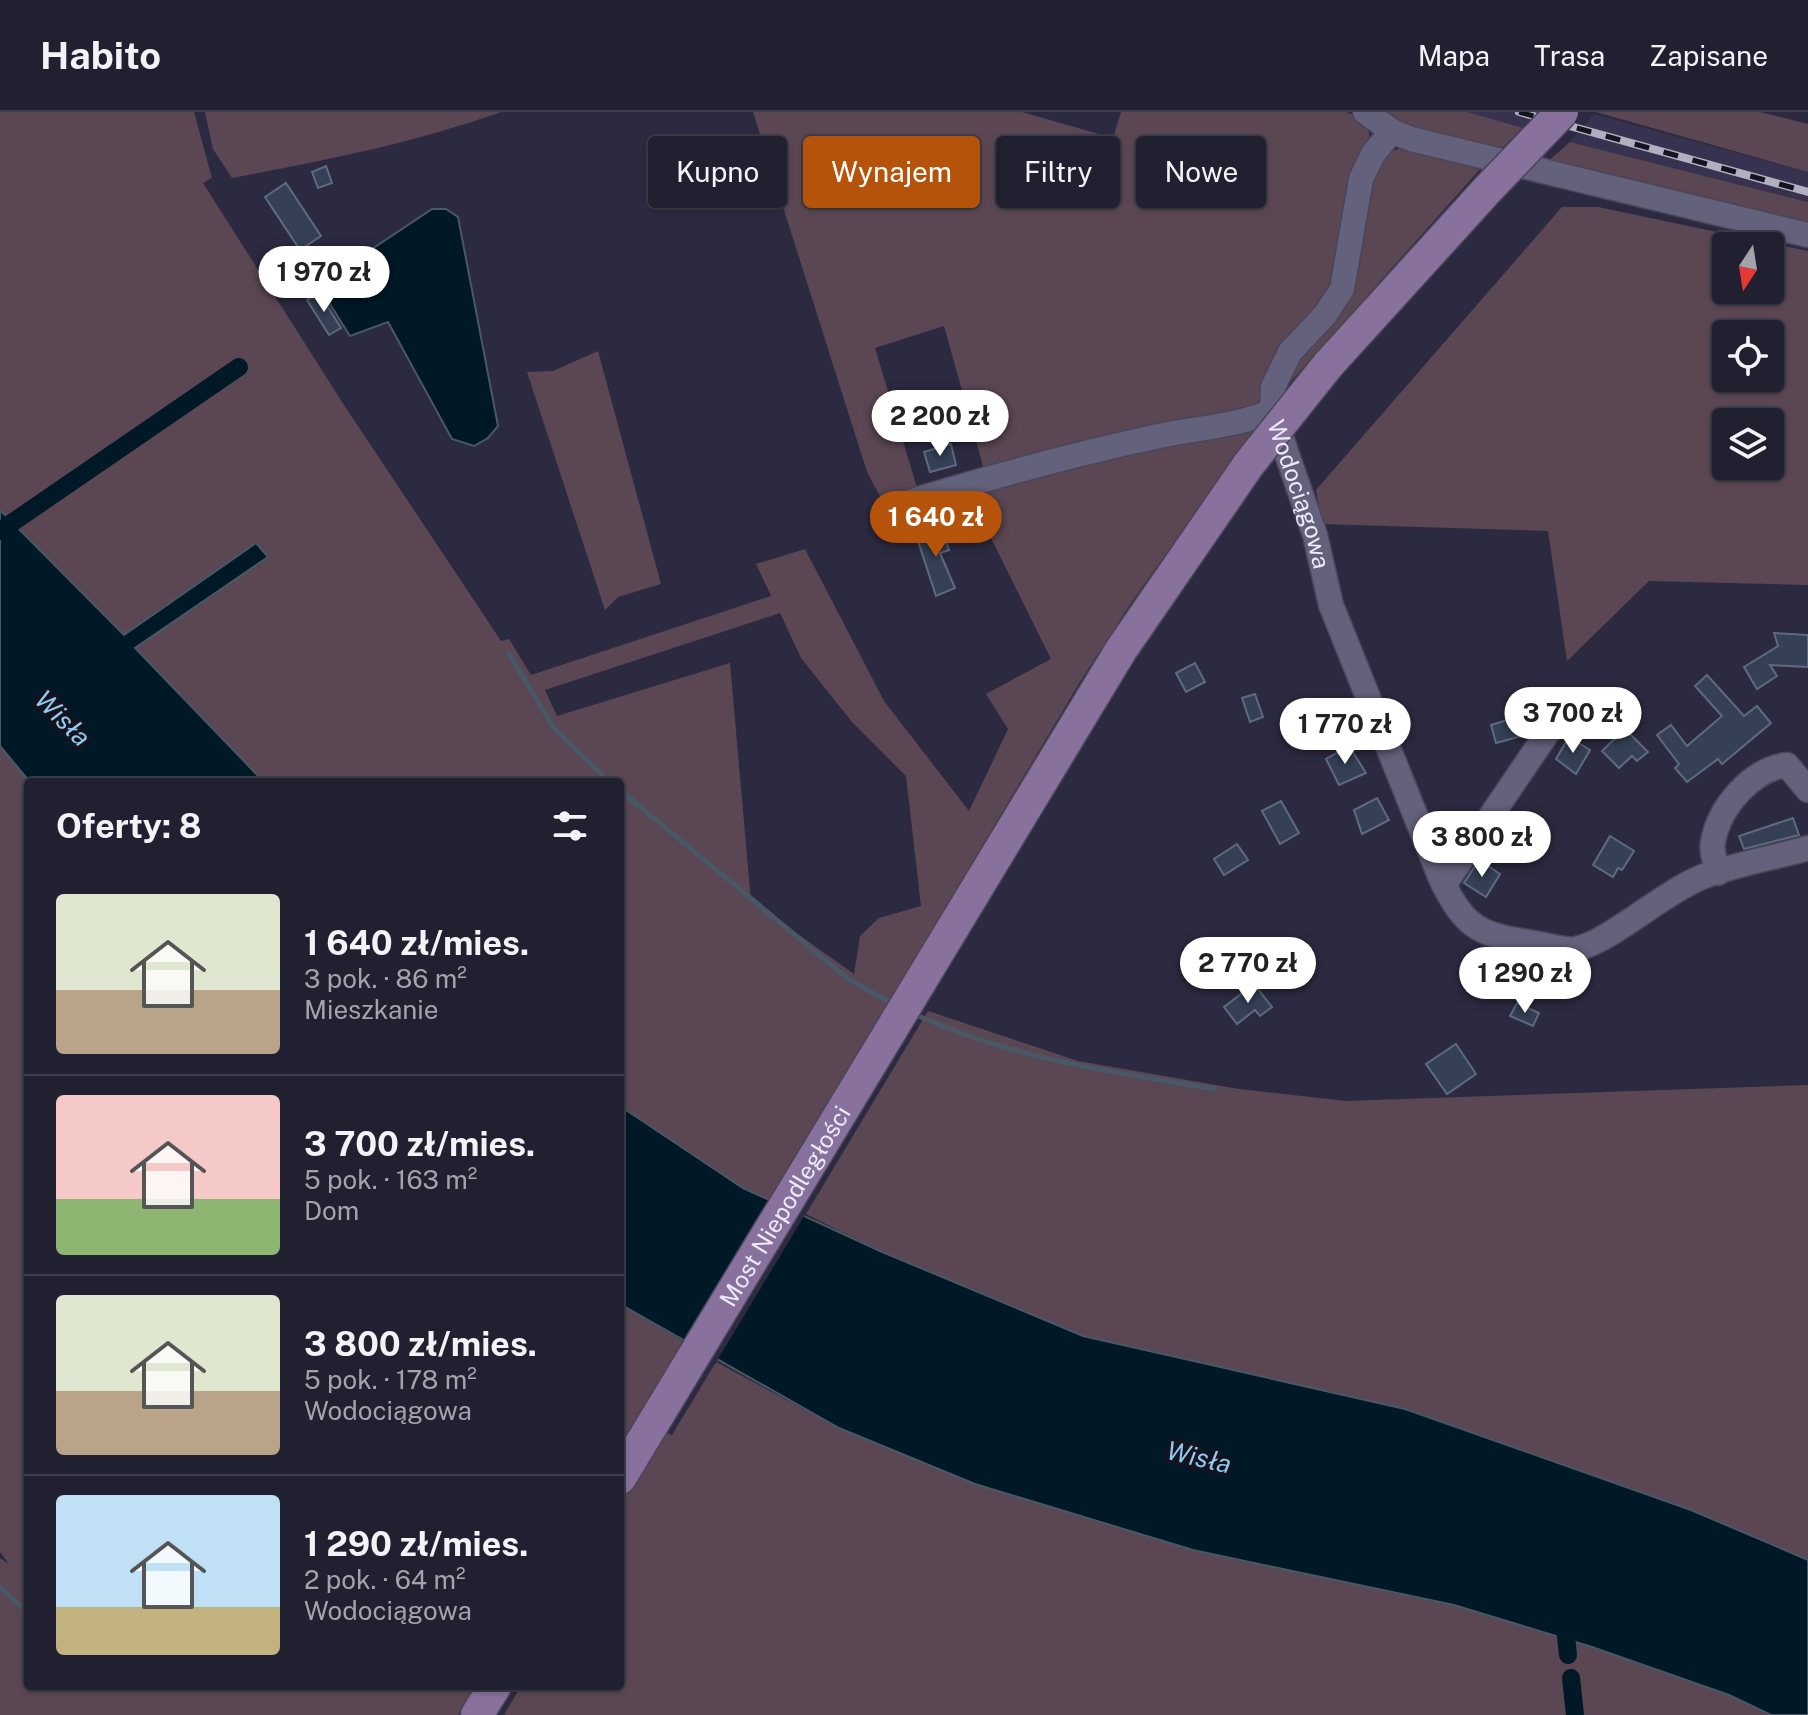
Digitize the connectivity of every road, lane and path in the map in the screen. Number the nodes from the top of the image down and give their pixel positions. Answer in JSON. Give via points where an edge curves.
{"nodes":[{"id":1,"x":1365,"y":112,"type":"edge"},
{"id":2,"x":1562,"y":112,"type":"edge"},
{"id":3,"x":1392,"y":131,"type":"junction"},
{"id":4,"x":1808,"y":235,"type":"edge"},
{"id":5,"x":1272,"y":411,"type":"junction"},
{"id":6,"x":909,"y":502,"type":"dead end"},
{"id":7,"x":1569,"y":701,"type":"dead end"},
{"id":8,"x":1808,"y":790,"type":"edge"},
{"id":9,"x":1808,"y":848,"type":"edge"},
{"id":10,"x":1718,"y":873,"type":"junction"},
{"id":11,"x":1444,"y":885,"type":"junction"},
{"id":12,"x":624,"y":1471,"type":"edge"},
{"id":13,"x":493,"y":1690,"type":"edge"},
{"id":14,"x":477,"y":1715,"type":"edge"}],
"edges":[{"from":1,"to":3,"type":"street"},
{"from":2,"to":12,"type":"main road","name":"Most Niepodległości","bridge":true,"via":[[1328,365],[1249,464],[1137,625]]},
{"from":3,"to":4,"type":"street"},
{"from":3,"to":5,"type":"street","name":"Wodociągowa","via":[[1361,179],[1342,289],[1290,352],[1273,387]]},
{"from":5,"to":6,"type":"street","via":[[1018,469]]},
{"from":5,"to":11,"type":"street","name":"Wodociągowa","via":[[1315,535],[1331,605]]},
{"from":7,"to":11,"type":"street"},
{"from":8,"to":10,"type":"street","via":[[1787,765],[1771,767],[1745,784],[1712,843]]},
{"from":9,"to":10,"type":"street","name":"Wodociągowa"},
{"from":10,"to":11,"type":"street","name":"Wodociągowa","via":[[1661,897],[1574,950],[1501,938],[1479,929],[1459,914]]},
{"from":13,"to":14,"type":"main road"}]}
